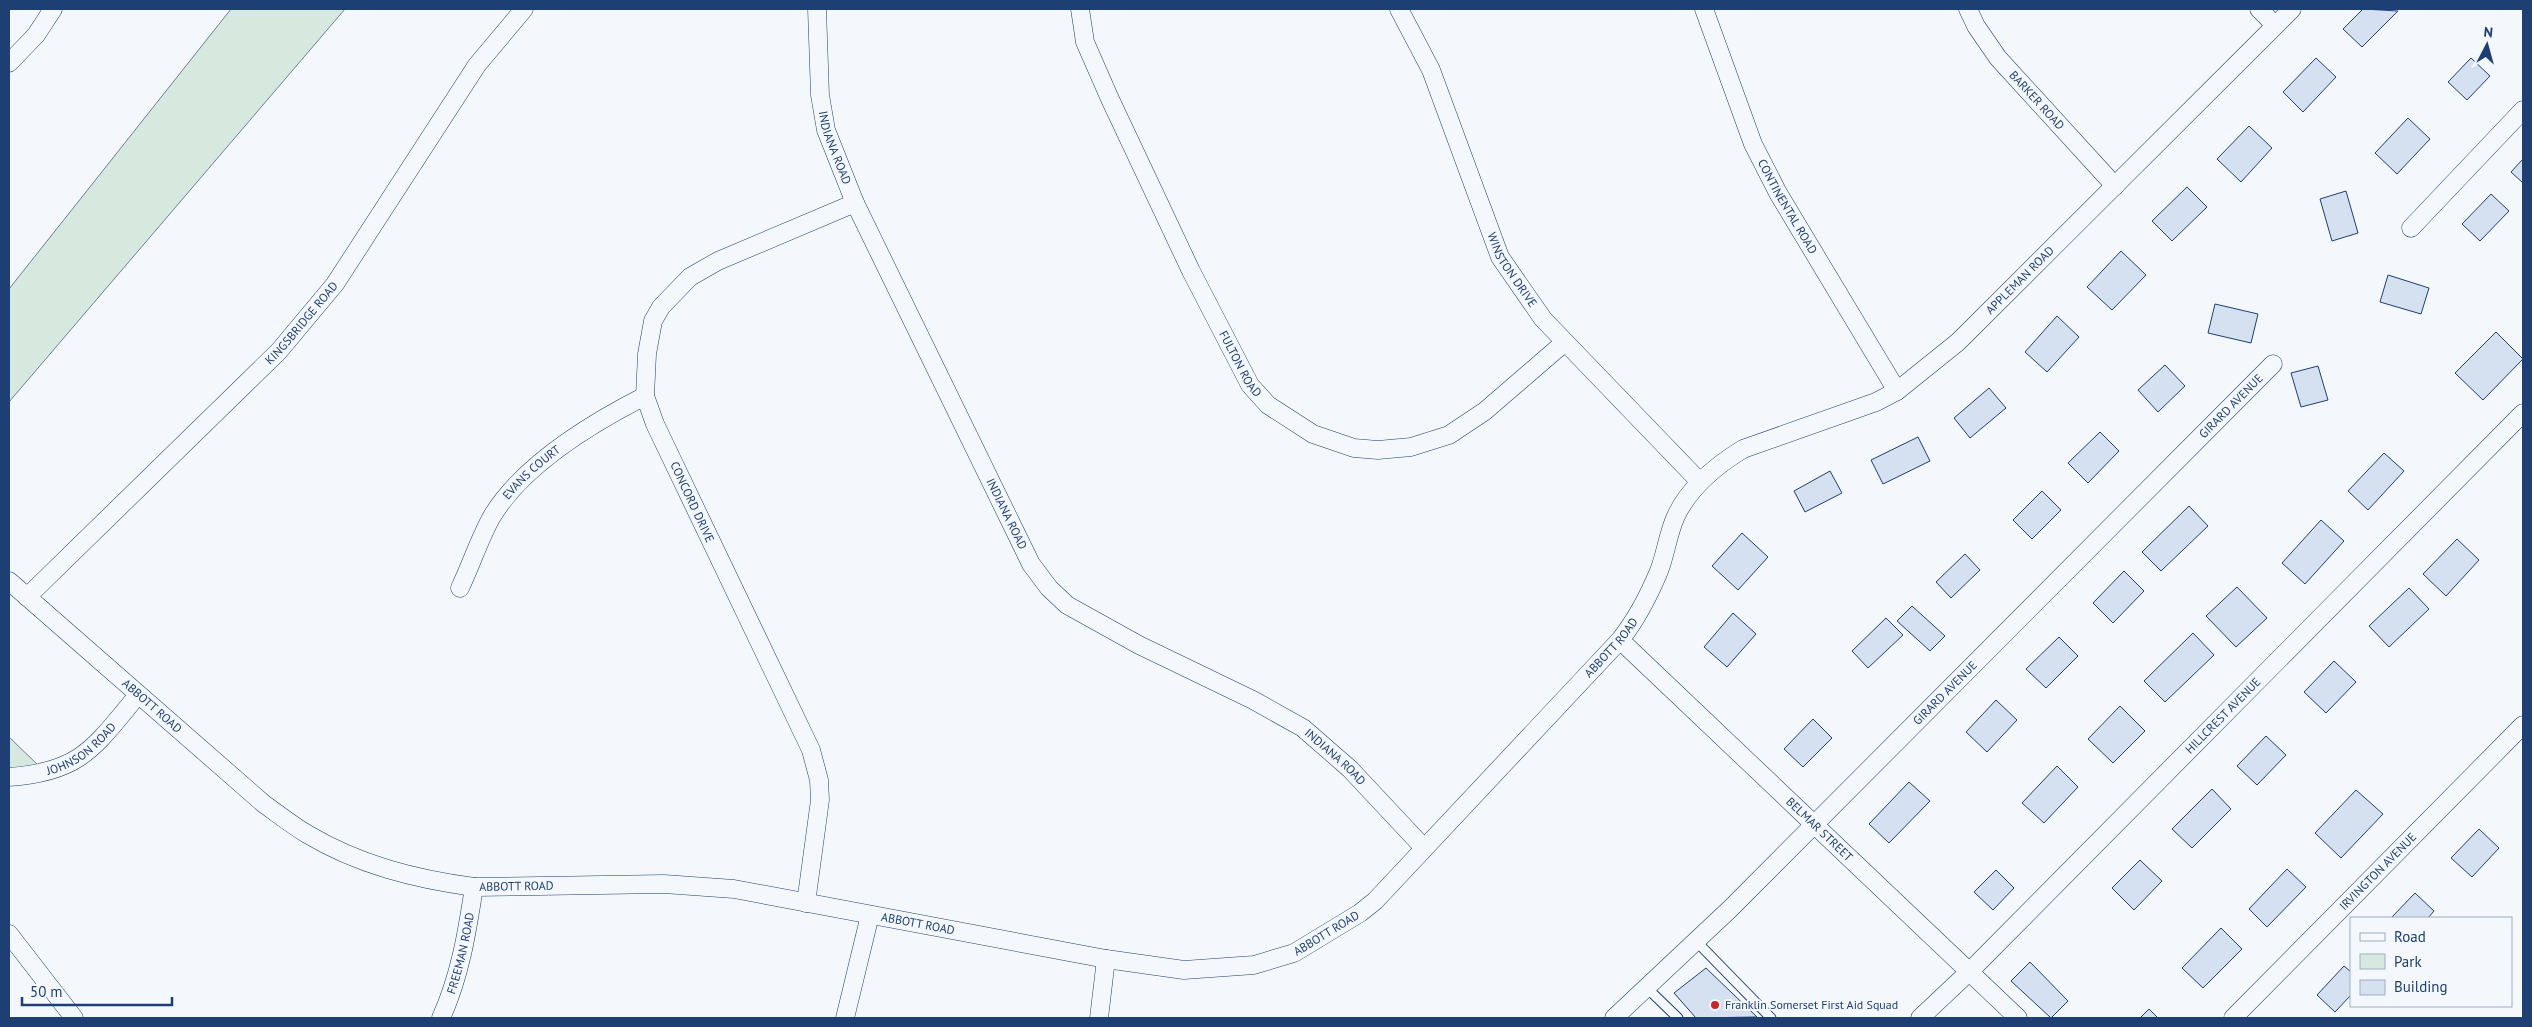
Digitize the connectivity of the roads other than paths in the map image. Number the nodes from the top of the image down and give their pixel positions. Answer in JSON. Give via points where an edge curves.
{"nodes":[{"id":1,"x":53,"y":9,"type":"edge"},
{"id":2,"x":524,"y":9,"type":"edge"},
{"id":3,"x":817,"y":9,"type":"edge"},
{"id":4,"x":1080,"y":9,"type":"edge"},
{"id":5,"x":1399,"y":9,"type":"edge"},
{"id":6,"x":1704,"y":9,"type":"edge"},
{"id":7,"x":1968,"y":9,"type":"edge"},
{"id":8,"x":2259,"y":9,"type":"edge"},
{"id":9,"x":2292,"y":9,"type":"edge"},
{"id":10,"x":2275,"y":25,"type":"junction"},
{"id":11,"x":9,"y":63,"type":"edge"},
{"id":12,"x":2523,"y":110,"type":"edge"},
{"id":13,"x":2115,"y":186,"type":"junction"},
{"id":14,"x":854,"y":203,"type":"junction"},
{"id":15,"x":2411,"y":228,"type":"dead end"},
{"id":16,"x":1565,"y":342,"type":"junction"},
{"id":17,"x":2273,"y":364,"type":"dead end"},
{"id":18,"x":1897,"y":391,"type":"junction"},
{"id":19,"x":645,"y":396,"type":"junction"},
{"id":20,"x":2523,"y":413,"type":"edge"},
{"id":21,"x":1700,"y":482,"type":"junction"},
{"id":22,"x":9,"y":581,"type":"edge"},
{"id":23,"x":460,"y":588,"type":"dead end"},
{"id":24,"x":27,"y":597,"type":"junction"},
{"id":25,"x":1620,"y":640,"type":"junction"},
{"id":26,"x":138,"y":695,"type":"junction"},
{"id":27,"x":2523,"y":725,"type":"edge"},
{"id":28,"x":9,"y":777,"type":"edge"},
{"id":29,"x":1814,"y":823,"type":"junction"},
{"id":30,"x":1424,"y":848,"type":"junction"},
{"id":31,"x":474,"y":887,"type":"junction"},
{"id":32,"x":806,"y":903,"type":"junction"},
{"id":33,"x":870,"y":915,"type":"junction"},
{"id":34,"x":9,"y":934,"type":"edge"},
{"id":35,"x":1696,"y":941,"type":"junction"},
{"id":36,"x":1106,"y":959,"type":"junction"},
{"id":37,"x":1970,"y":972,"type":"junction"},
{"id":38,"x":1646,"y":988,"type":"junction"},
{"id":39,"x":74,"y":1018,"type":"edge"},
{"id":40,"x":441,"y":1018,"type":"edge"},
{"id":41,"x":845,"y":1018,"type":"edge"},
{"id":42,"x":1099,"y":1018,"type":"edge"},
{"id":43,"x":1614,"y":1018,"type":"edge"},
{"id":44,"x":1678,"y":1018,"type":"edge"},
{"id":45,"x":1771,"y":1018,"type":"edge"},
{"id":46,"x":1920,"y":1018,"type":"edge"},
{"id":47,"x":2018,"y":1018,"type":"edge"},
{"id":48,"x":2233,"y":1018,"type":"edge"}],
"edges":[{"from":1,"to":11,"type":"street","via":[[36,36]]},
{"from":2,"to":24,"type":"street","name":"KINGSBRIDGE ROAD","via":[[477,65],[335,284],[279,351]]},
{"from":3,"to":14,"type":"street","name":"INDIANA ROAD","via":[[820,95],[826,130]]},
{"from":4,"to":16,"type":"street","name":"FULTON ROAD","via":[[1085,42],[1191,271],[1250,385],[1268,405],[1313,434],[1354,448],[1411,447],[1449,435],[1485,411]]},
{"from":5,"to":16,"type":"street","name":"WINSTON DRIVE","via":[[1431,70],[1500,257],[1543,319]]},
{"from":6,"to":18,"type":"street","name":"CONTINENTAL ROAD","via":[[1761,161]]},
{"from":7,"to":13,"type":"street","name":"BARKER ROAD","via":[[1998,58]]},
{"from":8,"to":10,"type":"street"},
{"from":9,"to":10,"type":"street","name":"APPLEMAN ROAD"},
{"from":10,"to":13,"type":"street","name":"APPLEMAN ROAD"},
{"from":12,"to":15,"type":"street"},
{"from":13,"to":18,"type":"street","name":"APPLEMAN ROAD","via":[[1958,342]]},
{"from":14,"to":19,"type":"street","name":"CONCORD DRIVE","via":[[718,261],[690,278],[661,307],[654,321],[647,354]]},
{"from":14,"to":30,"type":"street","name":"INDIANA ROAD","via":[[1032,564],[1049,588],[1067,605],[1303,728],[1350,769]]},
{"from":16,"to":21,"type":"street","name":"WINSTON DRIVE"},
{"from":17,"to":29,"type":"street","name":"GIRARD AVENUE"},
{"from":18,"to":21,"type":"street","name":"APPLEMAN ROAD","via":[[1876,402],[1742,449]]},
{"from":19,"to":23,"type":"street","name":"EVANS COURT","via":[[604,417],[564,444],[516,486],[492,518]]},
{"from":19,"to":32,"type":"street","name":"CONCORD DRIVE","via":[[655,424],[811,750],[819,780],[820,800]]},
{"from":20,"to":37,"type":"street","name":"HILLCREST AVENUE"},
{"from":21,"to":25,"type":"street","name":"ABBOTT ROAD","via":[[1677,515],[1659,571],[1633,624]]},
{"from":22,"to":24,"type":"street","name":"ABBOTT ROAD"},
{"from":24,"to":26,"type":"street","name":"ABBOTT ROAD"},
{"from":25,"to":29,"type":"street","name":"BELMAR STREET"},
{"from":25,"to":30,"type":"street","name":"ABBOTT ROAD"},
{"from":26,"to":28,"type":"street","name":"JOHNSON ROAD","via":[[92,749],[75,762],[57,769]]},
{"from":26,"to":31,"type":"street","name":"ABBOTT ROAD","via":[[264,804],[307,834],[386,870]]},
{"from":27,"to":48,"type":"street","name":"IRVINGTON AVENUE"},
{"from":29,"to":35,"type":"street","name":"GIRARD AVENUE"},
{"from":29,"to":37,"type":"street","name":"BELMAR STREET"},
{"from":30,"to":36,"type":"street","name":"ABBOTT ROAD","via":[[1360,913],[1294,953],[1254,965],[1184,970]]},
{"from":31,"to":32,"type":"street","name":"ABBOTT ROAD","via":[[664,884],[734,889]]},
{"from":31,"to":40,"type":"street","name":"FREEMAN ROAD","via":[[464,950]]},
{"from":32,"to":33,"type":"street","name":"ABBOTT ROAD"},
{"from":33,"to":36,"type":"street","name":"ABBOTT ROAD"},
{"from":33,"to":41,"type":"street"},
{"from":34,"to":39,"type":"street"},
{"from":35,"to":38,"type":"street","name":"GIRARD AVENUE"},
{"from":35,"to":45,"type":"lane"},
{"from":36,"to":42,"type":"street"},
{"from":37,"to":46,"type":"street","name":"HILLCREST AVENUE"},
{"from":37,"to":47,"type":"street","name":"BELMAR STREET"},
{"from":38,"to":43,"type":"street","name":"GIRARD AVENUE"},
{"from":38,"to":44,"type":"lane"}]}
